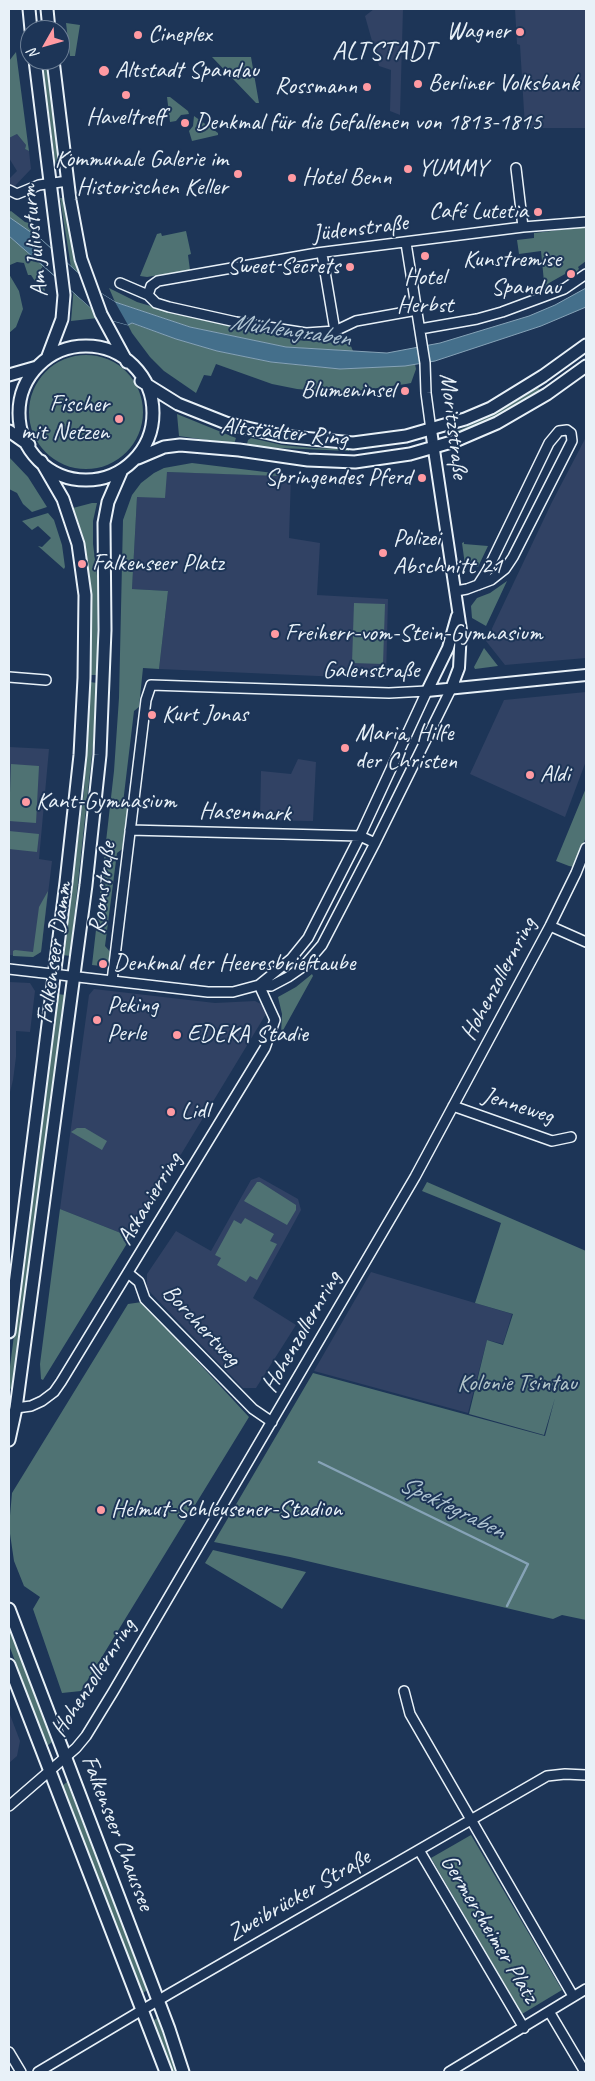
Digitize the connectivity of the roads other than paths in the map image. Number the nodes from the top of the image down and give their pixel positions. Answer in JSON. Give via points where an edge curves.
{"nodes":[{"id":1,"x":36,"y":70,"type":"edge"},
{"id":2,"x":54,"y":70,"type":"edge"},
{"id":3,"x":516,"y":168,"type":"dead end"},
{"id":4,"x":68,"y":182,"type":"junction"},
{"id":5,"x":50,"y":183,"type":"junction"},
{"id":6,"x":9,"y":190,"type":"edge"},
{"id":7,"x":586,"y":222,"type":"edge"},
{"id":8,"x":523,"y":227,"type":"junction"},
{"id":9,"x":406,"y":243,"type":"junction"},
{"id":10,"x":322,"y":254,"type":"junction"},
{"id":11,"x":586,"y":274,"type":"edge"},
{"id":12,"x":120,"y":283,"type":"dead end"},
{"id":13,"x":148,"y":295,"type":"junction"},
{"id":14,"x":417,"y":310,"type":"junction"},
{"id":15,"x":420,"y":329,"type":"junction"},
{"id":16,"x":335,"y":331,"type":"junction"},
{"id":17,"x":586,"y":345,"type":"edge"},
{"id":18,"x":48,"y":356,"type":"junction"},
{"id":19,"x":129,"y":366,"type":"junction"},
{"id":20,"x":586,"y":366,"type":"edge"},
{"id":21,"x":37,"y":367,"type":"junction"},
{"id":22,"x":9,"y":375,"type":"edge"},
{"id":23,"x":142,"y":381,"type":"junction"},
{"id":24,"x":431,"y":430,"type":"junction"},
{"id":25,"x":9,"y":431,"type":"edge"},
{"id":26,"x":30,"y":446,"type":"junction"},
{"id":27,"x":434,"y":448,"type":"junction"},
{"id":28,"x":138,"y":458,"type":"junction"},
{"id":29,"x":41,"y":461,"type":"junction"},
{"id":30,"x":121,"y":472,"type":"junction"},
{"id":31,"x":478,"y":585,"type":"junction"},
{"id":32,"x":456,"y":591,"type":"junction"},
{"id":33,"x":458,"y":614,"type":"junction"},
{"id":34,"x":586,"y":675,"type":"edge"},
{"id":35,"x":9,"y":677,"type":"edge"},
{"id":36,"x":46,"y":680,"type":"dead end"},
{"id":37,"x":155,"y":684,"type":"joint"},
{"id":38,"x":451,"y":689,"type":"junction"},
{"id":39,"x":427,"y":692,"type":"junction"},
{"id":40,"x":130,"y":830,"type":"junction"},
{"id":41,"x":360,"y":836,"type":"junction"},
{"id":42,"x":375,"y":843,"type":"junction"},
{"id":43,"x":586,"y":848,"type":"edge"},
{"id":44,"x":550,"y":926,"type":"junction"},
{"id":45,"x":586,"y":942,"type":"edge"},
{"id":46,"x":302,"y":948,"type":"junction"},
{"id":47,"x":315,"y":955,"type":"junction"},
{"id":48,"x":9,"y":969,"type":"edge"},
{"id":49,"x":54,"y":973,"type":"junction"},
{"id":50,"x":74,"y":976,"type":"junction"},
{"id":51,"x":112,"y":981,"type":"junction"},
{"id":52,"x":260,"y":985,"type":"junction"},
{"id":53,"x":454,"y":1106,"type":"junction"},
{"id":54,"x":571,"y":1137,"type":"dead end"},
{"id":55,"x":128,"y":1273,"type":"junction"},
{"id":56,"x":9,"y":1332,"type":"edge"},
{"id":57,"x":12,"y":1408,"type":"edge"},
{"id":58,"x":272,"y":1422,"type":"junction"},
{"id":59,"x":9,"y":1440,"type":"edge"},
{"id":60,"x":9,"y":1609,"type":"edge"},
{"id":61,"x":9,"y":1665,"type":"edge"},
{"id":62,"x":404,"y":1691,"type":"dead end"},
{"id":63,"x":66,"y":1756,"type":"junction"},
{"id":64,"x":49,"y":1770,"type":"junction"},
{"id":65,"x":586,"y":1775,"type":"edge"},
{"id":66,"x":9,"y":1806,"type":"edge"},
{"id":67,"x":472,"y":1820,"type":"junction"},
{"id":68,"x":418,"y":1850,"type":"junction"},
{"id":69,"x":586,"y":1989,"type":"edge"},
{"id":70,"x":574,"y":1996,"type":"junction"},
{"id":71,"x":158,"y":2000,"type":"junction"},
{"id":72,"x":141,"y":2011,"type":"junction"},
{"id":73,"x":550,"y":2012,"type":"junction"},
{"id":74,"x":524,"y":2028,"type":"junction"},
{"id":75,"x":9,"y":2052,"type":"edge"},
{"id":76,"x":20,"y":2072,"type":"edge"},
{"id":77,"x":38,"y":2072,"type":"edge"},
{"id":78,"x":166,"y":2072,"type":"edge"},
{"id":79,"x":184,"y":2072,"type":"edge"},
{"id":80,"x":450,"y":2072,"type":"edge"},
{"id":81,"x":585,"y":2072,"type":"edge"}],
"edges":[{"from":1,"to":5,"type":"main road","name":"Am Juliusturm"},
{"from":2,"to":4,"type":"main road","name":"Am Juliusturm"},
{"from":3,"to":8,"type":"street"},
{"from":4,"to":5,"type":"street"},
{"from":4,"to":19,"type":"main road","name":"Am Juliusturm","via":[[88,282]]},
{"from":5,"to":6,"type":"street","via":[[17,194]]},
{"from":5,"to":18,"type":"main road","name":"Am Juliusturm","via":[[63,282],[62,319]]},
{"from":7,"to":8,"type":"street","name":"Jüdenstraße"},
{"from":8,"to":9,"type":"street","name":"Jüdenstraße"},
{"from":9,"to":10,"type":"street","name":"Jüdenstraße"},
{"from":9,"to":14,"type":"street","name":"Moritzstraße"},
{"from":10,"to":13,"type":"street","name":"Jüdenstraße","via":[[158,281],[151,286]]},
{"from":10,"to":16,"type":"street"},
{"from":11,"to":15,"type":"street","via":[[564,289],[502,312]]},
{"from":12,"to":13,"type":"street"},
{"from":13,"to":16,"type":"street","via":[[156,303],[169,307],[244,324],[306,333]]},
{"from":14,"to":15,"type":"street","name":"Moritzstraße"},
{"from":14,"to":16,"type":"street","via":[[356,321]]},
{"from":15,"to":24,"type":"street","name":"Moritzstraße"},
{"from":17,"to":24,"type":"main road","name":"Altstädter Ring","via":[[491,408]]},
{"from":18,"to":19,"type":"main road","via":[[70,346],[91,345],[111,353]]},
{"from":18,"to":21,"type":"main road"},
{"from":19,"to":23,"type":"main road"},
{"from":20,"to":27,"type":"main road","name":"Altstädter Ring","via":[[497,424]]},
{"from":21,"to":22,"type":"main road"},
{"from":21,"to":26,"type":"main road","via":[[25,384],[19,404],[20,425]]},
{"from":23,"to":24,"type":"main road","name":"Altstädter Ring","via":[[178,404],[210,418],[282,436],[353,443]]},
{"from":23,"to":28,"type":"main road","via":[[150,398],[152,419],[150,433]]},
{"from":24,"to":27,"type":"street","name":"Moritzstraße"},
{"from":25,"to":26,"type":"main road"},
{"from":26,"to":29,"type":"main road"},
{"from":27,"to":28,"type":"main road","name":"Altstädter Ring","via":[[355,462],[176,445]]},
{"from":27,"to":32,"type":"street","name":"Moritzstraße"},
{"from":28,"to":30,"type":"main road"},
{"from":29,"to":30,"type":"main road","via":[[59,473],[82,481],[99,480]]},
{"from":29,"to":49,"type":"main road","name":"Falkenseer Damm","via":[[61,495],[72,525],[82,564],[85,595],[80,756]]},
{"from":30,"to":50,"type":"main road","name":"Falkenseer Damm","via":[[108,502],[104,523],[105,630],[100,755]]},
{"from":31,"to":31,"type":"street","via":[[505,569],[513,557],[572,441],[566,430],[559,431],[549,443]]},
{"from":31,"to":32,"type":"street"},
{"from":32,"to":33,"type":"street","name":"Moritzstraße"},
{"from":33,"to":38,"type":"street","name":"Moritzstraße","via":[[461,630],[459,668]]},
{"from":33,"to":39,"type":"street","name":"Moritzstraße","via":[[448,648]]},
{"from":34,"to":38,"type":"street","name":"Galenstraße"},
{"from":35,"to":36,"type":"street"},
{"from":37,"to":39,"type":"street","name":"Galenstraße"},
{"from":37,"to":40,"type":"street","name":"Roonstraße","via":[[151,685],[146,700]]},
{"from":38,"to":39,"type":"street","name":"Galenstraße"},
{"from":38,"to":42,"type":"street"},
{"from":39,"to":41,"type":"street"},
{"from":40,"to":41,"type":"street","name":"Hasenmark"},
{"from":40,"to":51,"type":"street","name":"Roonstraße"},
{"from":41,"to":42,"type":"street"},
{"from":41,"to":46,"type":"street"},
{"from":42,"to":47,"type":"street"},
{"from":43,"to":44,"type":"street","name":"Hohenzollernring"},
{"from":44,"to":45,"type":"street"},
{"from":44,"to":53,"type":"street","name":"Hohenzollernring"},
{"from":46,"to":47,"type":"street"},
{"from":46,"to":52,"type":"street"},
{"from":47,"to":52,"type":"street","via":[[288,978],[272,986]]},
{"from":48,"to":49,"type":"street"},
{"from":49,"to":50,"type":"street"},
{"from":49,"to":56,"type":"main road","name":"Falkenseer Damm"},
{"from":50,"to":51,"type":"street"},
{"from":50,"to":57,"type":"main road","name":"Falkenseer Damm"},
{"from":51,"to":52,"type":"street","via":[[208,992],[233,992]]},
{"from":52,"to":55,"type":"street","name":"Askanierring","via":[[275,1020],[265,1048]]},
{"from":53,"to":54,"type":"street","name":"Jenneweg","via":[[552,1141]]},
{"from":53,"to":58,"type":"street","name":"Hohenzollernring"},
{"from":55,"to":57,"type":"street","name":"Askanierring","via":[[54,1392],[31,1406]]},
{"from":55,"to":58,"type":"street","name":"Borchertweg","via":[[139,1282],[145,1298],[253,1409]]},
{"from":57,"to":59,"type":"main road","name":"Falkenseer Damm"},
{"from":58,"to":63,"type":"street","name":"Hohenzollernring","via":[[99,1715],[86,1736]]},
{"from":60,"to":63,"type":"main road","name":"Falkenseer Chaussee"},
{"from":61,"to":64,"type":"main road","name":"Falkenseer Chaussee"},
{"from":62,"to":67,"type":"street","name":"Germersheimer Platz","via":[[410,1714]]},
{"from":63,"to":64,"type":"street","name":"Hohenzollernring"},
{"from":63,"to":71,"type":"main road","name":"Falkenseer Chaussee"},
{"from":64,"to":66,"type":"street","name":"Hohenzollernring"},
{"from":64,"to":72,"type":"main road","name":"Falkenseer Chaussee"},
{"from":65,"to":67,"type":"street","name":"Zweibrücker Straße","via":[[547,1776]]},
{"from":67,"to":68,"type":"street","name":"Zweibrücker Straße"},
{"from":67,"to":70,"type":"street","name":"Germersheimer Platz"},
{"from":68,"to":71,"type":"street","name":"Zweibrücker Straße"},
{"from":68,"to":74,"type":"street","name":"Germersheimer Platz"},
{"from":69,"to":70,"type":"street"},
{"from":70,"to":73,"type":"street"},
{"from":71,"to":72,"type":"street","name":"Zweibrücker Straße"},
{"from":71,"to":79,"type":"main road","name":"Falkenseer Chaussee"},
{"from":72,"to":77,"type":"street","name":"Zweibrücker Straße"},
{"from":72,"to":78,"type":"main road","name":"Falkenseer Chaussee"},
{"from":73,"to":74,"type":"street"},
{"from":73,"to":81,"type":"street"},
{"from":74,"to":80,"type":"street"},
{"from":75,"to":76,"type":"street"}]}
